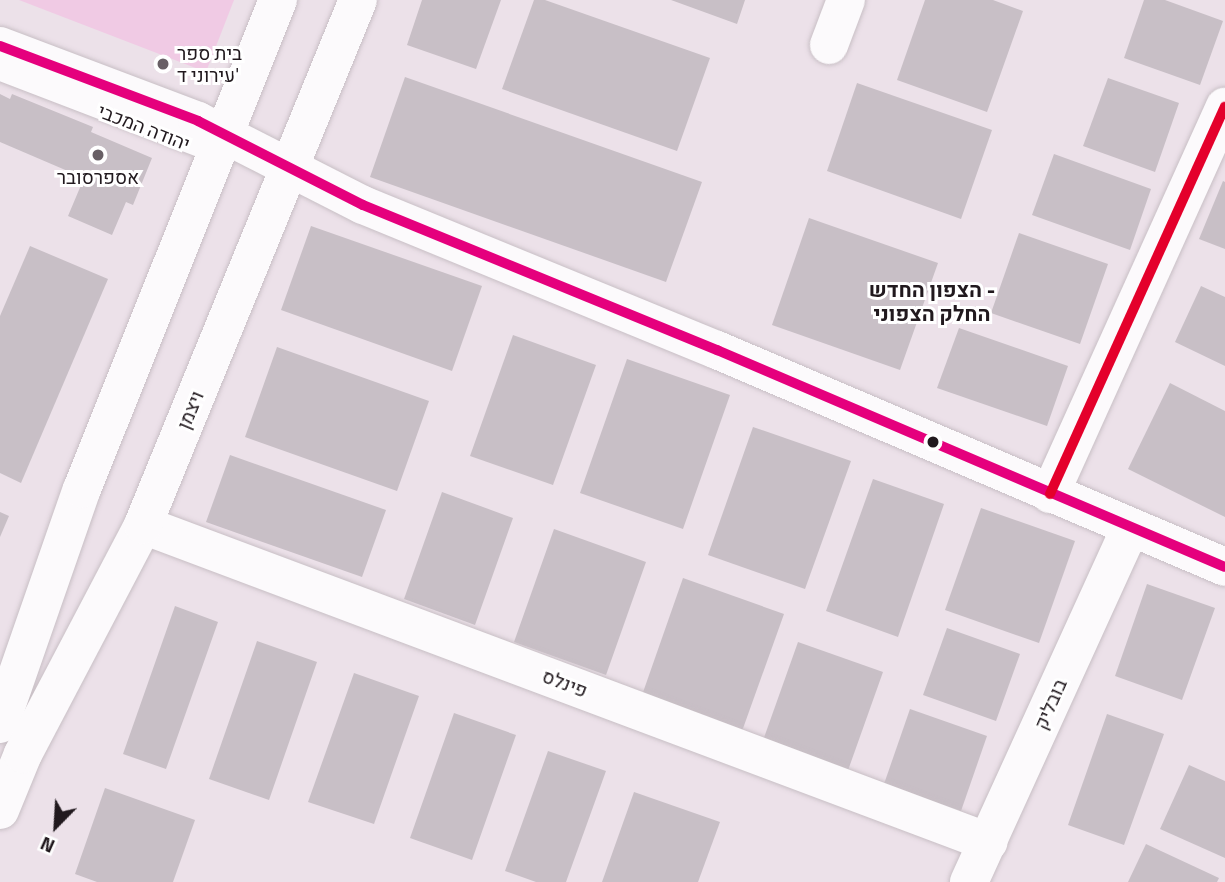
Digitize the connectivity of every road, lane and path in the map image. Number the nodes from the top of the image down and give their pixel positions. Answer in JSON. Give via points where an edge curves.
{"nodes":[{"id":1,"x":278,"y":0,"type":"edge"},
{"id":2,"x":358,"y":0,"type":"edge"},
{"id":3,"x":846,"y":0,"type":"edge"},
{"id":4,"x":829,"y":45,"type":"dead end"},
{"id":5,"x":0,"y":46,"type":"edge"},
{"id":6,"x":0,"y":72,"type":"edge"},
{"id":7,"x":1225,"y":107,"type":"edge"},
{"id":8,"x":221,"y":144,"type":"junction"},
{"id":9,"x":292,"y":167,"type":"junction"},
{"id":10,"x":1051,"y":494,"type":"junction"},
{"id":11,"x":143,"y":525,"type":"junction"},
{"id":12,"x":1131,"y":527,"type":"junction"},
{"id":13,"x":1225,"y":567,"type":"edge"},
{"id":14,"x":0,"y":724,"type":"edge"},
{"id":15,"x":11,"y":749,"type":"edge"},
{"id":16,"x":0,"y":810,"type":"edge"},
{"id":17,"x":988,"y":842,"type":"junction"},
{"id":18,"x":969,"y":882,"type":"edge"}],
"edges":[{"from":1,"to":8,"type":"street"},
{"from":2,"to":9,"type":"street","name":"ויצמן"},
{"from":3,"to":4,"type":"street"},
{"from":5,"to":8,"type":"street","name":"יהודה המכבי"},
{"from":6,"to":8,"type":"lane","name":"יהודה המכבי"},
{"from":7,"to":10,"type":"street"},
{"from":8,"to":9,"type":"street","name":"יהודה המכבי"},
{"from":8,"to":14,"type":"street","via":[[82,489]]},
{"from":9,"to":10,"type":"street","name":"יהודה המכבי","via":[[363,205]]},
{"from":9,"to":11,"type":"street","name":"ויצמן"},
{"from":10,"to":12,"type":"street","name":"יהודה המכבי"},
{"from":11,"to":15,"type":"street","name":"ויצמן"},
{"from":11,"to":17,"type":"street","name":"פינלס"},
{"from":12,"to":13,"type":"street","name":"יהודה המכבי"},
{"from":12,"to":17,"type":"street","name":"בובליק"},
{"from":15,"to":16,"type":"street","name":"ויצמן"},
{"from":17,"to":18,"type":"street","name":"בובליק"}]}
